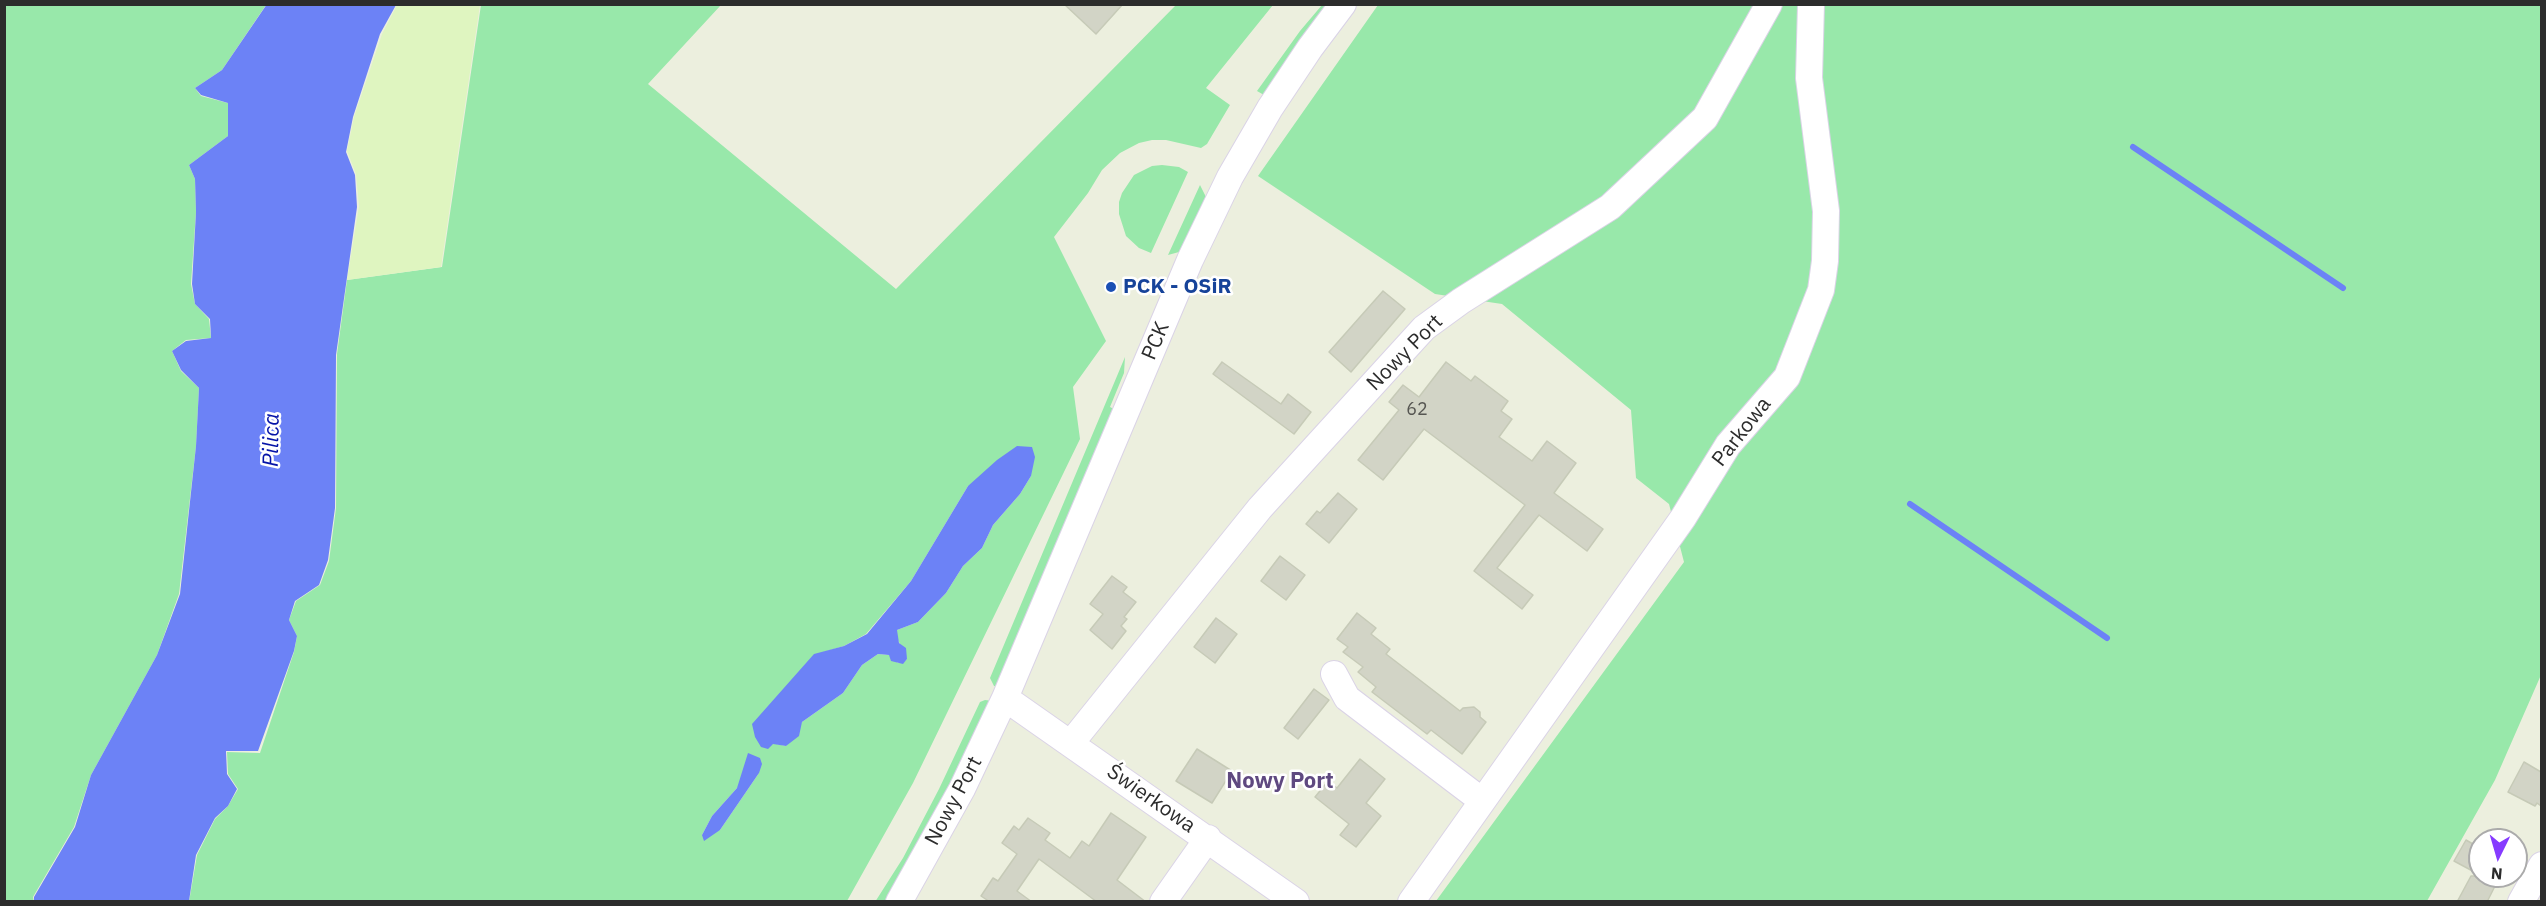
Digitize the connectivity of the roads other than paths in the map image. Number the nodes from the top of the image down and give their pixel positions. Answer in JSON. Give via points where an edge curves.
{"nodes":[{"id":1,"x":1343,"y":4,"type":"edge"},
{"id":2,"x":1769,"y":4,"type":"edge"},
{"id":3,"x":1811,"y":4,"type":"edge"},
{"id":4,"x":1334,"y":674,"type":"dead end"},
{"id":5,"x":1005,"y":698,"type":"junction"},
{"id":6,"x":1071,"y":743,"type":"junction"},
{"id":7,"x":1481,"y":800,"type":"junction"},
{"id":8,"x":1208,"y":838,"type":"junction"},
{"id":9,"x":2541,"y":865,"type":"edge"},
{"id":10,"x":899,"y":902,"type":"edge"},
{"id":11,"x":1163,"y":902,"type":"edge"},
{"id":12,"x":1296,"y":902,"type":"edge"},
{"id":13,"x":1411,"y":902,"type":"edge"},
{"id":14,"x":2521,"y":902,"type":"edge"}],
"edges":[{"from":1,"to":5,"type":"street","name":"PCK","via":[[1270,108],[1230,177],[1190,260]]},
{"from":2,"to":6,"type":"street","name":"Nowy Port","via":[[1705,118],[1610,207],[1424,328],[1260,507]]},
{"from":3,"to":7,"type":"street","name":"Parkowa","via":[[1809,78],[1826,211],[1825,261],[1821,290],[1787,377],[1728,445],[1683,518]]},
{"from":4,"to":7,"type":"street","via":[[1347,698]]},
{"from":5,"to":6,"type":"street","name":"Świerkowa"},
{"from":5,"to":10,"type":"street","name":"Nowy Port","via":[[962,789]]},
{"from":6,"to":8,"type":"street","name":"Świerkowa"},
{"from":7,"to":13,"type":"street","name":"Parkowa"},
{"from":8,"to":11,"type":"street"},
{"from":8,"to":12,"type":"street","name":"Świerkowa"},
{"from":9,"to":14,"type":"street"}]}
